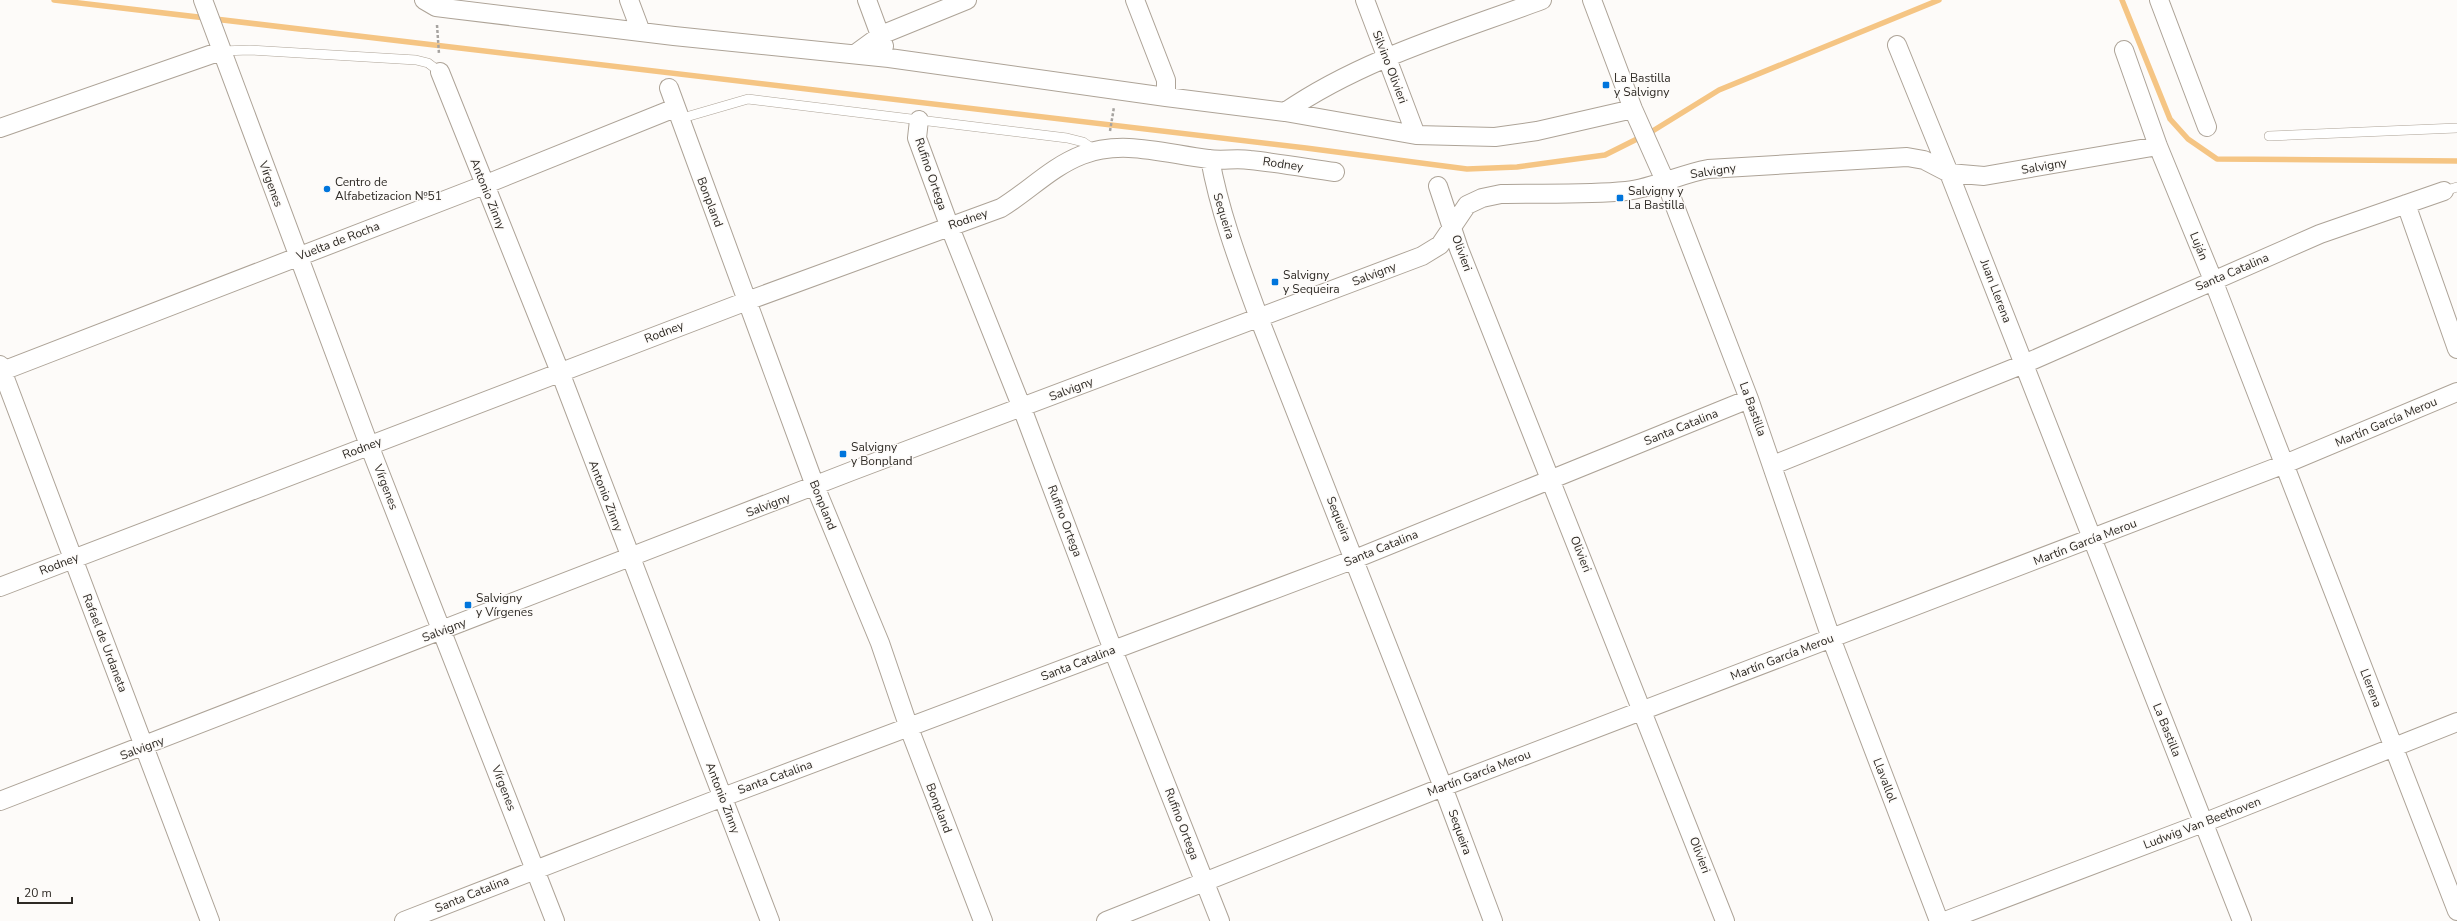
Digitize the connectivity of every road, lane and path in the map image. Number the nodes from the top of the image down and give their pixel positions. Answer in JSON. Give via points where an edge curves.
{"nodes":[{"id":1,"x":203,"y":0,"type":"edge"},
{"id":2,"x":629,"y":0,"type":"edge"},
{"id":3,"x":867,"y":0,"type":"edge"},
{"id":4,"x":967,"y":0,"type":"edge"},
{"id":5,"x":1135,"y":0,"type":"edge"},
{"id":6,"x":1365,"y":0,"type":"edge"},
{"id":7,"x":1542,"y":0,"type":"edge"},
{"id":8,"x":1592,"y":0,"type":"edge"},
{"id":9,"x":2163,"y":1,"type":"edge"},
{"id":10,"x":430,"y":3,"type":"edge"},
{"id":11,"x":642,"y":32,"type":"junction"},
{"id":12,"x":881,"y":35,"type":"junction"},
{"id":13,"x":1896,"y":45,"type":"dead end"},
{"id":14,"x":2124,"y":50,"type":"dead end"},
{"id":15,"x":221,"y":51,"type":"junction"},
{"id":16,"x":855,"y":54,"type":"junction"},
{"id":17,"x":888,"y":58,"type":"junction"},
{"id":18,"x":1387,"y":59,"type":"junction"},
{"id":19,"x":440,"y":72,"type":"junction"},
{"id":20,"x":669,"y":88,"type":"dead end"},
{"id":21,"x":1166,"y":97,"type":"junction"},
{"id":22,"x":1633,"y":109,"type":"junction"},
{"id":23,"x":1285,"y":112,"type":"junction"},
{"id":24,"x":677,"y":113,"type":"junction"},
{"id":25,"x":1113,"y":113,"type":"dead end"},
{"id":26,"x":919,"y":120,"type":"junction"},
{"id":27,"x":2207,"y":127,"type":"dead end"},
{"id":28,"x":0,"y":128,"type":"edge"},
{"id":29,"x":2457,"y":128,"type":"edge"},
{"id":30,"x":1416,"y":135,"type":"junction"},
{"id":31,"x":2270,"y":136,"type":"dead end"},
{"id":32,"x":1110,"y":137,"type":"dead end"},
{"id":33,"x":2158,"y":146,"type":"junction"},
{"id":34,"x":1096,"y":151,"type":"junction"},
{"id":35,"x":1210,"y":159,"type":"junction"},
{"id":36,"x":1335,"y":172,"type":"dead end"},
{"id":37,"x":1949,"y":173,"type":"junction"},
{"id":38,"x":1666,"y":182,"type":"junction"},
{"id":39,"x":484,"y":185,"type":"junction"},
{"id":40,"x":1438,"y":186,"type":"dead end"},
{"id":41,"x":2451,"y":189,"type":"edge"},
{"id":42,"x":2406,"y":204,"type":"junction"},
{"id":43,"x":949,"y":225,"type":"junction"},
{"id":44,"x":1452,"y":227,"type":"junction"},
{"id":45,"x":298,"y":257,"type":"junction"},
{"id":46,"x":2213,"y":280,"type":"junction"},
{"id":47,"x":747,"y":301,"type":"junction"},
{"id":48,"x":1259,"y":318,"type":"junction"},
{"id":49,"x":2457,"y":349,"type":"edge"},
{"id":50,"x":2024,"y":364,"type":"junction"},
{"id":51,"x":1,"y":369,"type":"edge"},
{"id":52,"x":560,"y":372,"type":"junction"},
{"id":53,"x":2457,"y":392,"type":"edge"},
{"id":54,"x":1749,"y":399,"type":"junction"},
{"id":55,"x":1022,"y":408,"type":"junction"},
{"id":56,"x":369,"y":445,"type":"junction"},
{"id":57,"x":2285,"y":464,"type":"junction"},
{"id":58,"x":1774,"y":465,"type":"junction"},
{"id":59,"x":1551,"y":479,"type":"junction"},
{"id":60,"x":816,"y":486,"type":"junction"},
{"id":61,"x":2091,"y":540,"type":"junction"},
{"id":62,"x":630,"y":558,"type":"junction"},
{"id":63,"x":1355,"y":559,"type":"junction"},
{"id":64,"x":72,"y":560,"type":"junction"},
{"id":65,"x":0,"y":587,"type":"edge"},
{"id":66,"x":442,"y":631,"type":"junction"},
{"id":67,"x":1832,"y":638,"type":"junction"},
{"id":68,"x":1113,"y":650,"type":"junction"},
{"id":69,"x":1643,"y":711,"type":"junction"},
{"id":70,"x":2457,"y":722,"type":"edge"},
{"id":71,"x":908,"y":728,"type":"junction"},
{"id":72,"x":146,"y":746,"type":"junction"},
{"id":73,"x":2394,"y":747,"type":"junction"},
{"id":74,"x":1443,"y":787,"type":"junction"},
{"id":75,"x":723,"y":797,"type":"junction"},
{"id":76,"x":0,"y":801,"type":"edge"},
{"id":77,"x":2203,"y":823,"type":"junction"},
{"id":78,"x":535,"y":868,"type":"junction"},
{"id":79,"x":1204,"y":882,"type":"junction"},
{"id":80,"x":2457,"y":911,"type":"edge"},
{"id":81,"x":210,"y":921,"type":"edge"},
{"id":82,"x":404,"y":921,"type":"edge"},
{"id":83,"x":555,"y":921,"type":"edge"},
{"id":84,"x":770,"y":921,"type":"edge"},
{"id":85,"x":983,"y":921,"type":"edge"},
{"id":86,"x":1106,"y":921,"type":"edge"},
{"id":87,"x":1220,"y":921,"type":"edge"},
{"id":88,"x":1493,"y":921,"type":"edge"},
{"id":89,"x":1725,"y":921,"type":"edge"},
{"id":90,"x":1939,"y":921,"type":"edge"},
{"id":91,"x":1945,"y":921,"type":"edge"},
{"id":92,"x":2242,"y":921,"type":"edge"}],
"edges":[{"from":1,"to":15,"type":"street","name":"Vírgenes"},
{"from":2,"to":11,"type":"street"},
{"from":3,"to":12,"type":"street"},
{"from":4,"to":12,"type":"street"},
{"from":5,"to":21,"type":"street","via":[[1166,80]]},
{"from":6,"to":18,"type":"street","name":"Silvino Olivieri"},
{"from":7,"to":18,"type":"street"},
{"from":8,"to":22,"type":"street"},
{"from":9,"to":27,"type":"street"},
{"from":10,"to":11,"type":"street"},
{"from":10,"to":19,"type":"path"},
{"from":11,"to":16,"type":"street"},
{"from":12,"to":16,"type":"street"},
{"from":12,"to":17,"type":"street"},
{"from":13,"to":37,"type":"street","name":"Juan Llerena"},
{"from":14,"to":33,"type":"street","name":"Luján"},
{"from":15,"to":19,"type":"lane","via":[[250,50],[416,60],[428,63]]},
{"from":15,"to":28,"type":"street"},
{"from":15,"to":45,"type":"street","name":"Vírgenes"},
{"from":16,"to":17,"type":"street"},
{"from":17,"to":21,"type":"street"},
{"from":18,"to":23,"type":"street","via":[[1311,94]]},
{"from":18,"to":30,"type":"street","name":"Silvino Olivieri"},
{"from":19,"to":39,"type":"street","name":"Antonio Zinny"},
{"from":20,"to":24,"type":"street","name":"Bonpland"},
{"from":21,"to":23,"type":"street"},
{"from":22,"to":30,"type":"street","via":[[1537,131],[1495,137]]},
{"from":22,"to":38,"type":"street","name":"La Bastilla"},
{"from":23,"to":30,"type":"street"},
{"from":24,"to":26,"type":"lane","via":[[748,99]]},
{"from":24,"to":39,"type":"street","name":"Vuelta de Rocha"},
{"from":24,"to":47,"type":"street","name":"Bonpland"},
{"from":25,"to":32,"type":"path"},
{"from":26,"to":34,"type":"lane","via":[[1067,138],[1083,142]]},
{"from":26,"to":43,"type":"street","name":"Rufino Ortega","via":[[917,138]]},
{"from":29,"to":31,"type":"lane"},
{"from":33,"to":37,"type":"street","name":"Salvigny","via":[[1984,176]]},
{"from":33,"to":46,"type":"street","name":"Luján"},
{"from":34,"to":35,"type":"street","name":"Rodney","via":[[1105,148],[1134,148]]},
{"from":34,"to":43,"type":"street","name":"Rodney","via":[[1056,168],[1023,195],[1001,208]]},
{"from":35,"to":36,"type":"street","name":"Rodney","via":[[1249,160]]},
{"from":35,"to":48,"type":"street","name":"Sequeira","via":[[1215,186],[1234,249]]},
{"from":37,"to":38,"type":"street","name":"Salvigny","via":[[1924,160],[1907,157],[1708,169],[1691,172]]},
{"from":37,"to":50,"type":"street","name":"Juan Llerena"},
{"from":38,"to":44,"type":"street","name":"Salvigny","via":[[1626,191],[1501,194],[1482,198],[1467,205]]},
{"from":38,"to":54,"type":"street","name":"La Bastilla"},
{"from":39,"to":45,"type":"street","name":"Vuelta de Rocha"},
{"from":39,"to":52,"type":"street","name":"Antonio Zinny"},
{"from":40,"to":44,"type":"street","name":"Olivieri"},
{"from":41,"to":42,"type":"street","name":"Santa Catalina"},
{"from":42,"to":46,"type":"street","name":"Santa Catalina","via":[[2320,234]]},
{"from":42,"to":49,"type":"street"},
{"from":43,"to":47,"type":"street","name":"Rodney"},
{"from":43,"to":55,"type":"street","name":"Rufino Ortega"},
{"from":44,"to":48,"type":"street","name":"Salvigny","via":[[1440,244],[1422,256]]},
{"from":44,"to":59,"type":"street","name":"Olivieri"},
{"from":45,"to":51,"type":"street","name":"Vuelta de Rocha"},
{"from":45,"to":56,"type":"street","name":"Vírgenes"},
{"from":46,"to":50,"type":"street","name":"Santa Catalina"},
{"from":46,"to":57,"type":"street","name":"Luján"},
{"from":47,"to":52,"type":"street","name":"Rodney"},
{"from":47,"to":60,"type":"street","name":"Bonpland"},
{"from":48,"to":55,"type":"street","name":"Salvigny"},
{"from":48,"to":63,"type":"street","name":"Sequeira"},
{"from":50,"to":58,"type":"street","name":"Santa Catalina"},
{"from":50,"to":61,"type":"street","name":"Juan Llerena"},
{"from":51,"to":64,"type":"street","name":"Rafael de Urdaneta"},
{"from":52,"to":56,"type":"street","name":"Rodney"},
{"from":52,"to":62,"type":"street","name":"Antonio Zinny"},
{"from":53,"to":57,"type":"street","name":"Martín García Merou"},
{"from":54,"to":58,"type":"street","name":"La Bastilla"},
{"from":54,"to":59,"type":"street","name":"Santa Catalina"},
{"from":55,"to":60,"type":"street","name":"Salvigny"},
{"from":55,"to":68,"type":"street","name":"Rufino Ortega"},
{"from":56,"to":64,"type":"street","name":"Rodney"},
{"from":56,"to":66,"type":"street","name":"Vírgenes"},
{"from":57,"to":61,"type":"street","name":"Martín García Merou"},
{"from":57,"to":73,"type":"street","name":"Llerena"},
{"from":58,"to":67,"type":"street","name":"La Bastilla"},
{"from":59,"to":63,"type":"street","name":"Santa Catalina"},
{"from":59,"to":69,"type":"street","name":"Olivieri"},
{"from":60,"to":62,"type":"street","name":"Salvigny"},
{"from":60,"to":71,"type":"street","name":"Bonpland","via":[[880,643]]},
{"from":61,"to":67,"type":"street","name":"Martín García Merou"},
{"from":61,"to":77,"type":"street","name":"La Bastilla"},
{"from":62,"to":66,"type":"street","name":"Salvigny"},
{"from":62,"to":75,"type":"street","name":"Antonio Zinny"},
{"from":63,"to":68,"type":"street","name":"Santa Catalina"},
{"from":63,"to":74,"type":"street","name":"Sequeira"},
{"from":64,"to":65,"type":"street","name":"Rodney"},
{"from":64,"to":72,"type":"street","name":"Rafael de Urdaneta"},
{"from":66,"to":72,"type":"street","name":"Salvigny"},
{"from":66,"to":78,"type":"street","name":"Vírgenes"},
{"from":67,"to":69,"type":"street","name":"Martín García Merou"},
{"from":67,"to":90,"type":"street","name":"Llavallol"},
{"from":68,"to":71,"type":"street","name":"Santa Catalina"},
{"from":68,"to":79,"type":"street","name":"Rufino Ortega"},
{"from":69,"to":74,"type":"street","name":"Martín García Merou"},
{"from":69,"to":89,"type":"street","name":"Olivieri"},
{"from":70,"to":73,"type":"street","name":"Ludwig Van Beethoven"},
{"from":71,"to":75,"type":"street","name":"Santa Catalina"},
{"from":71,"to":85,"type":"street","name":"Bonpland"},
{"from":72,"to":76,"type":"street","name":"Salvigny"},
{"from":72,"to":81,"type":"street","name":"Rafael de Urdaneta"},
{"from":73,"to":77,"type":"street","name":"Ludwig Van Beethoven"},
{"from":73,"to":80,"type":"street","name":"Llerena"},
{"from":74,"to":79,"type":"street","name":"Martín García Merou"},
{"from":74,"to":88,"type":"street","name":"Sequeira"},
{"from":75,"to":78,"type":"street","name":"Santa Catalina"},
{"from":75,"to":84,"type":"street","name":"Antonio Zinny"},
{"from":77,"to":91,"type":"street","name":"Ludwig Van Beethoven"},
{"from":77,"to":92,"type":"street","name":"La Bastilla"},
{"from":78,"to":82,"type":"street","name":"Santa Catalina"},
{"from":78,"to":83,"type":"street","name":"Vírgenes"},
{"from":79,"to":86,"type":"street","name":"Martín García Merou"},
{"from":79,"to":87,"type":"street","name":"Rufino Ortega"}]}
